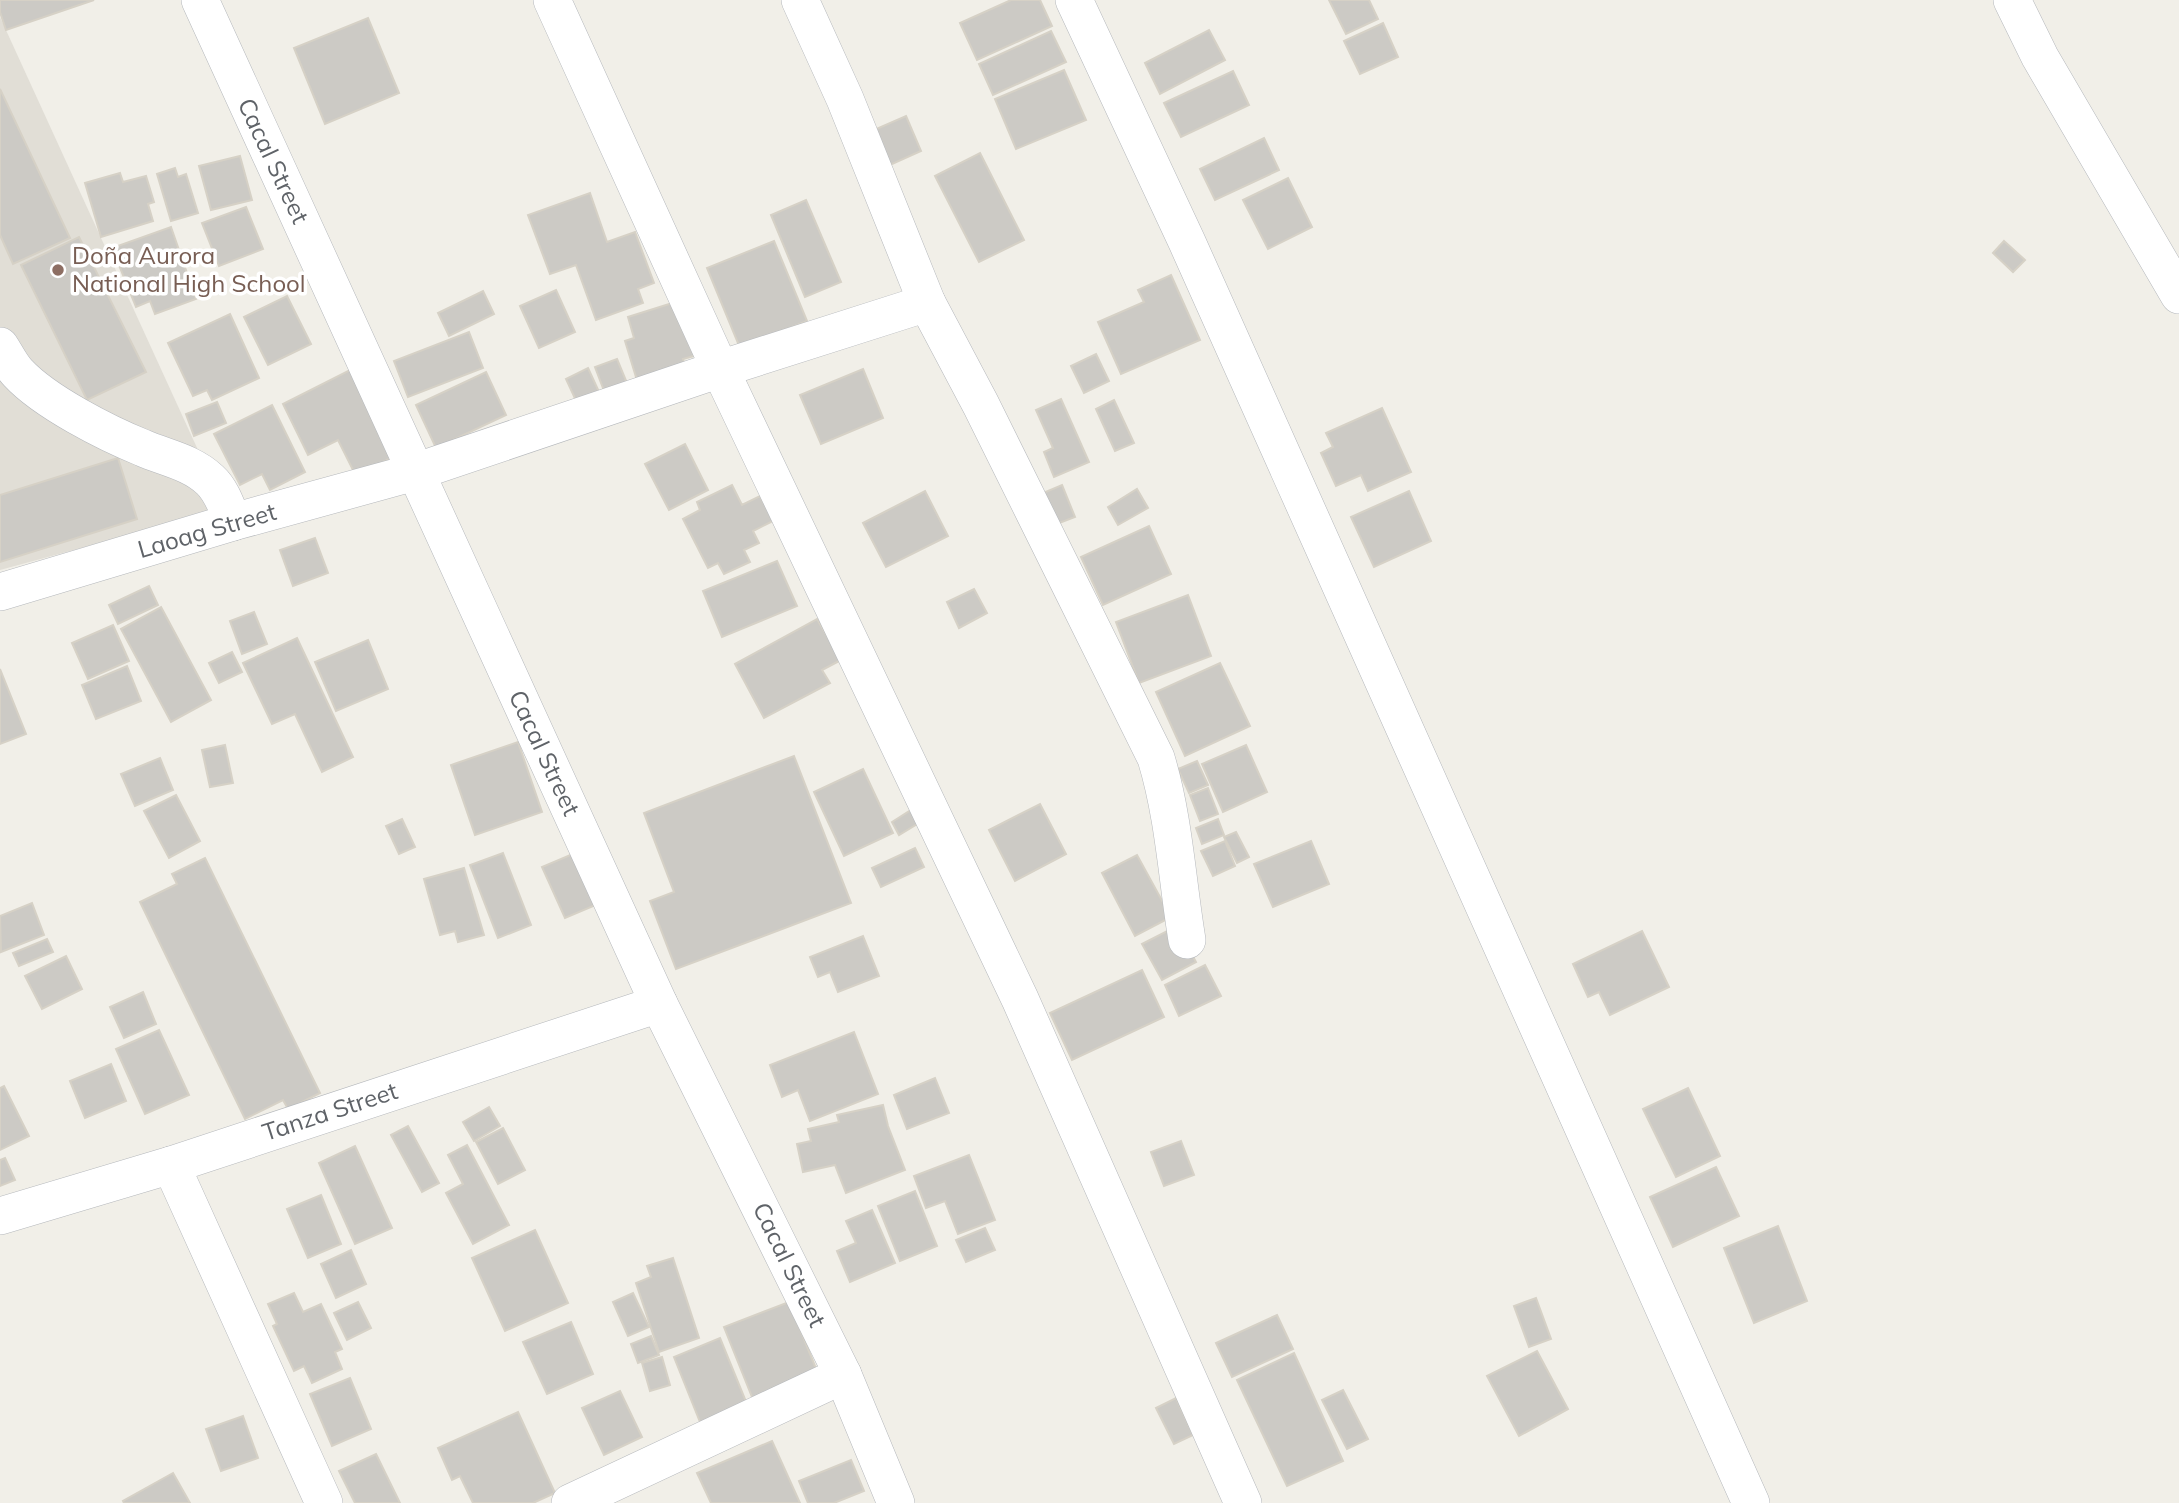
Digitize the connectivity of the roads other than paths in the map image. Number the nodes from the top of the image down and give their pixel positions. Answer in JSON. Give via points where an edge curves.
{"nodes":[{"id":1,"x":200,"y":0,"type":"edge"},
{"id":2,"x":552,"y":0,"type":"edge"},
{"id":3,"x":800,"y":0,"type":"edge"},
{"id":4,"x":1074,"y":0,"type":"edge"},
{"id":5,"x":2012,"y":0,"type":"edge"},
{"id":6,"x":2179,"y":295,"type":"edge"},
{"id":7,"x":927,"y":303,"type":"junction"},
{"id":8,"x":0,"y":346,"type":"edge"},
{"id":9,"x":720,"y":369,"type":"junction"},
{"id":10,"x":415,"y":472,"type":"junction"},
{"id":11,"x":233,"y":522,"type":"junction"},
{"id":12,"x":0,"y":592,"type":"edge"},
{"id":13,"x":1187,"y":940,"type":"dead end"},
{"id":14,"x":659,"y":1004,"type":"junction"},
{"id":15,"x":171,"y":1165,"type":"junction"},
{"id":16,"x":0,"y":1216,"type":"edge"},
{"id":17,"x":843,"y":1375,"type":"junction"},
{"id":18,"x":324,"y":1503,"type":"edge"},
{"id":19,"x":570,"y":1503,"type":"edge"},
{"id":20,"x":896,"y":1503,"type":"edge"},
{"id":21,"x":1243,"y":1503,"type":"edge"},
{"id":22,"x":1751,"y":1503,"type":"edge"}],
"edges":[{"from":1,"to":10,"type":"street","name":"Cacal Street"},
{"from":2,"to":9,"type":"street"},
{"from":3,"to":7,"type":"street"},
{"from":4,"to":22,"type":"street","via":[[1193,255]]},
{"from":5,"to":6,"type":"street","via":[[2040,57]]},
{"from":7,"to":9,"type":"street","name":"Laoag Street"},
{"from":7,"to":13,"type":"street","via":[[1156,758],[1172,823]]},
{"from":8,"to":11,"type":"street","via":[[17,373],[37,389],[121,439],[201,472],[219,492]]},
{"from":9,"to":10,"type":"street","name":"Laoag Street"},
{"from":9,"to":21,"type":"street","via":[[1020,999]]},
{"from":10,"to":11,"type":"street","name":"Laoag Street"},
{"from":10,"to":14,"type":"street","name":"Cacal Street"},
{"from":11,"to":12,"type":"street","name":"Laoag Street"},
{"from":14,"to":15,"type":"street","name":"Tanza Street"},
{"from":14,"to":17,"type":"street","name":"Cacal Street"},
{"from":15,"to":16,"type":"street","name":"Tanza Street"},
{"from":15,"to":18,"type":"street"},
{"from":17,"to":19,"type":"street"},
{"from":17,"to":20,"type":"street","name":"Cacal Street"}]}
